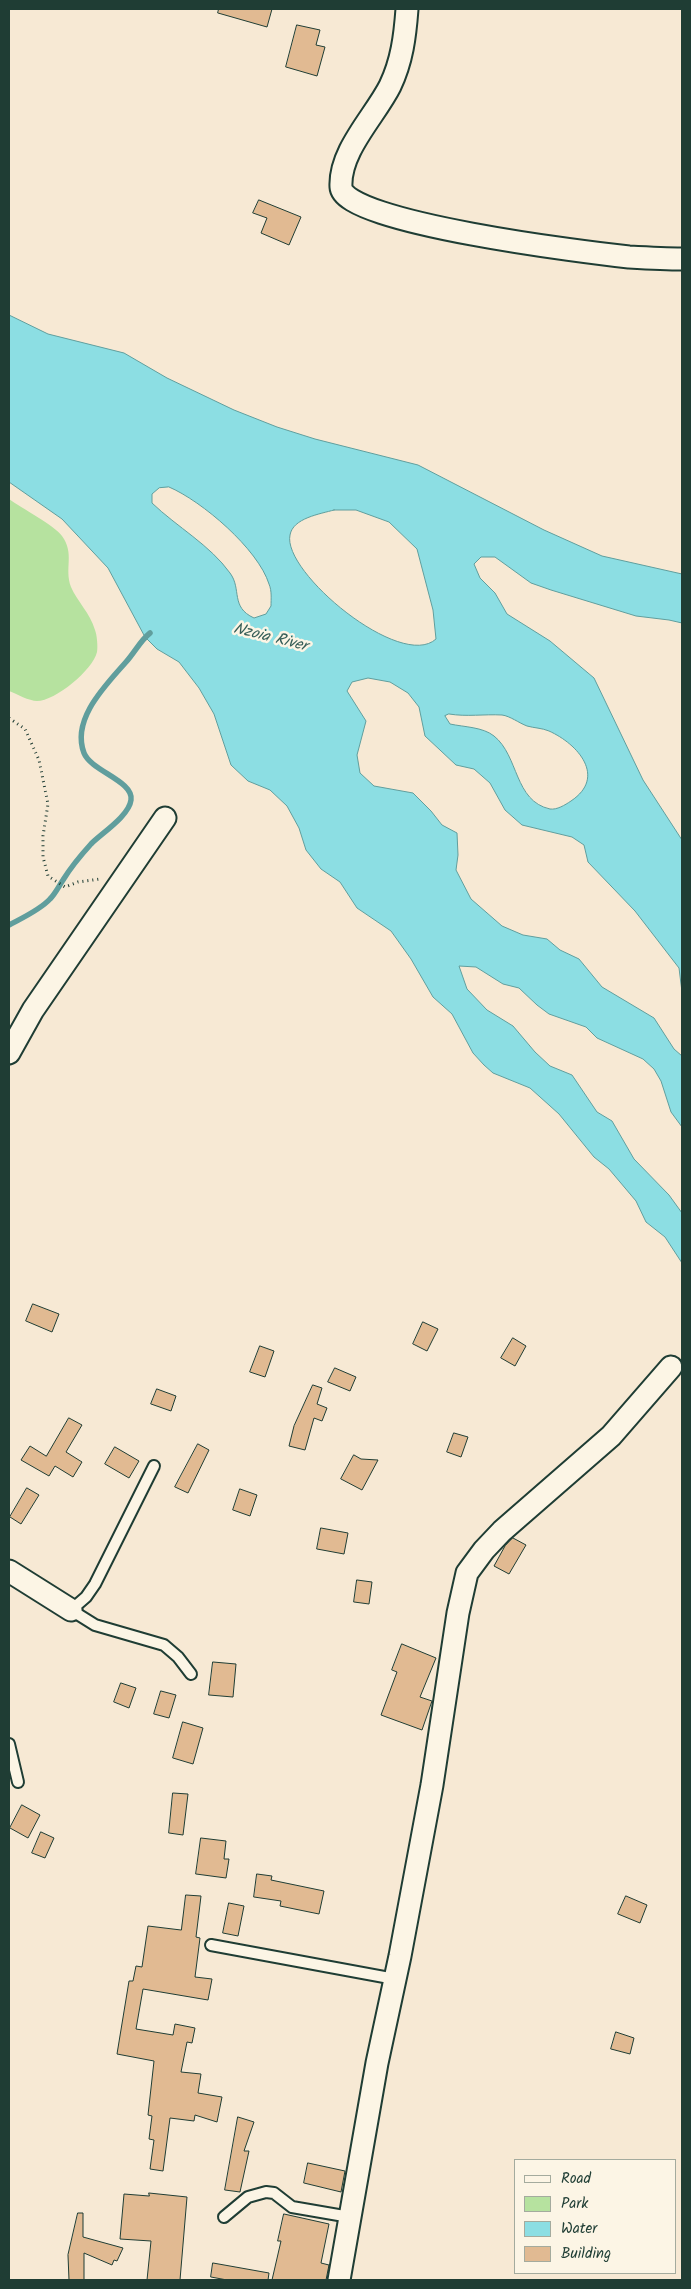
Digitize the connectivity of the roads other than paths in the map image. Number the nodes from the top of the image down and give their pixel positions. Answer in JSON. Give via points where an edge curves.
{"nodes":[{"id":1,"x":407,"y":9,"type":"edge"},
{"id":2,"x":682,"y":259,"type":"edge"},
{"id":3,"x":165,"y":818,"type":"dead end"},
{"id":4,"x":9,"y":1053,"type":"edge"},
{"id":5,"x":671,"y":1367,"type":"dead end"},
{"id":6,"x":154,"y":1466,"type":"dead end"},
{"id":7,"x":9,"y":1571,"type":"edge"},
{"id":8,"x":71,"y":1610,"type":"junction"},
{"id":9,"x":191,"y":1674,"type":"dead end"},
{"id":10,"x":9,"y":1744,"type":"edge"},
{"id":11,"x":18,"y":1782,"type":"dead end"},
{"id":12,"x":211,"y":1945,"type":"dead end"},
{"id":13,"x":395,"y":1979,"type":"junction"},
{"id":14,"x":224,"y":2217,"type":"dead end"},
{"id":15,"x":350,"y":2218,"type":"junction"},
{"id":16,"x":340,"y":2280,"type":"edge"}],
"edges":[{"from":1,"to":2,"type":"street","via":[[400,63],[385,95],[354,143],[344,169],[341,186],[347,198],[376,212],[508,241],[623,256]]},
{"from":3,"to":4,"type":"street","via":[[33,1010]]},
{"from":5,"to":13,"type":"street","via":[[611,1436],[502,1531],[467,1573],[458,1612],[432,1785]]},
{"from":6,"to":8,"type":"lane","via":[[95,1584]]},
{"from":7,"to":8,"type":"street"},
{"from":8,"to":9,"type":"lane","via":[[95,1625],[164,1645]]},
{"from":10,"to":11,"type":"lane"},
{"from":12,"to":13,"type":"lane"},
{"from":13,"to":15,"type":"street"},
{"from":14,"to":15,"type":"lane","via":[[248,2198],[266,2192],[274,2193],[292,2207]]},
{"from":15,"to":16,"type":"street"}]}
